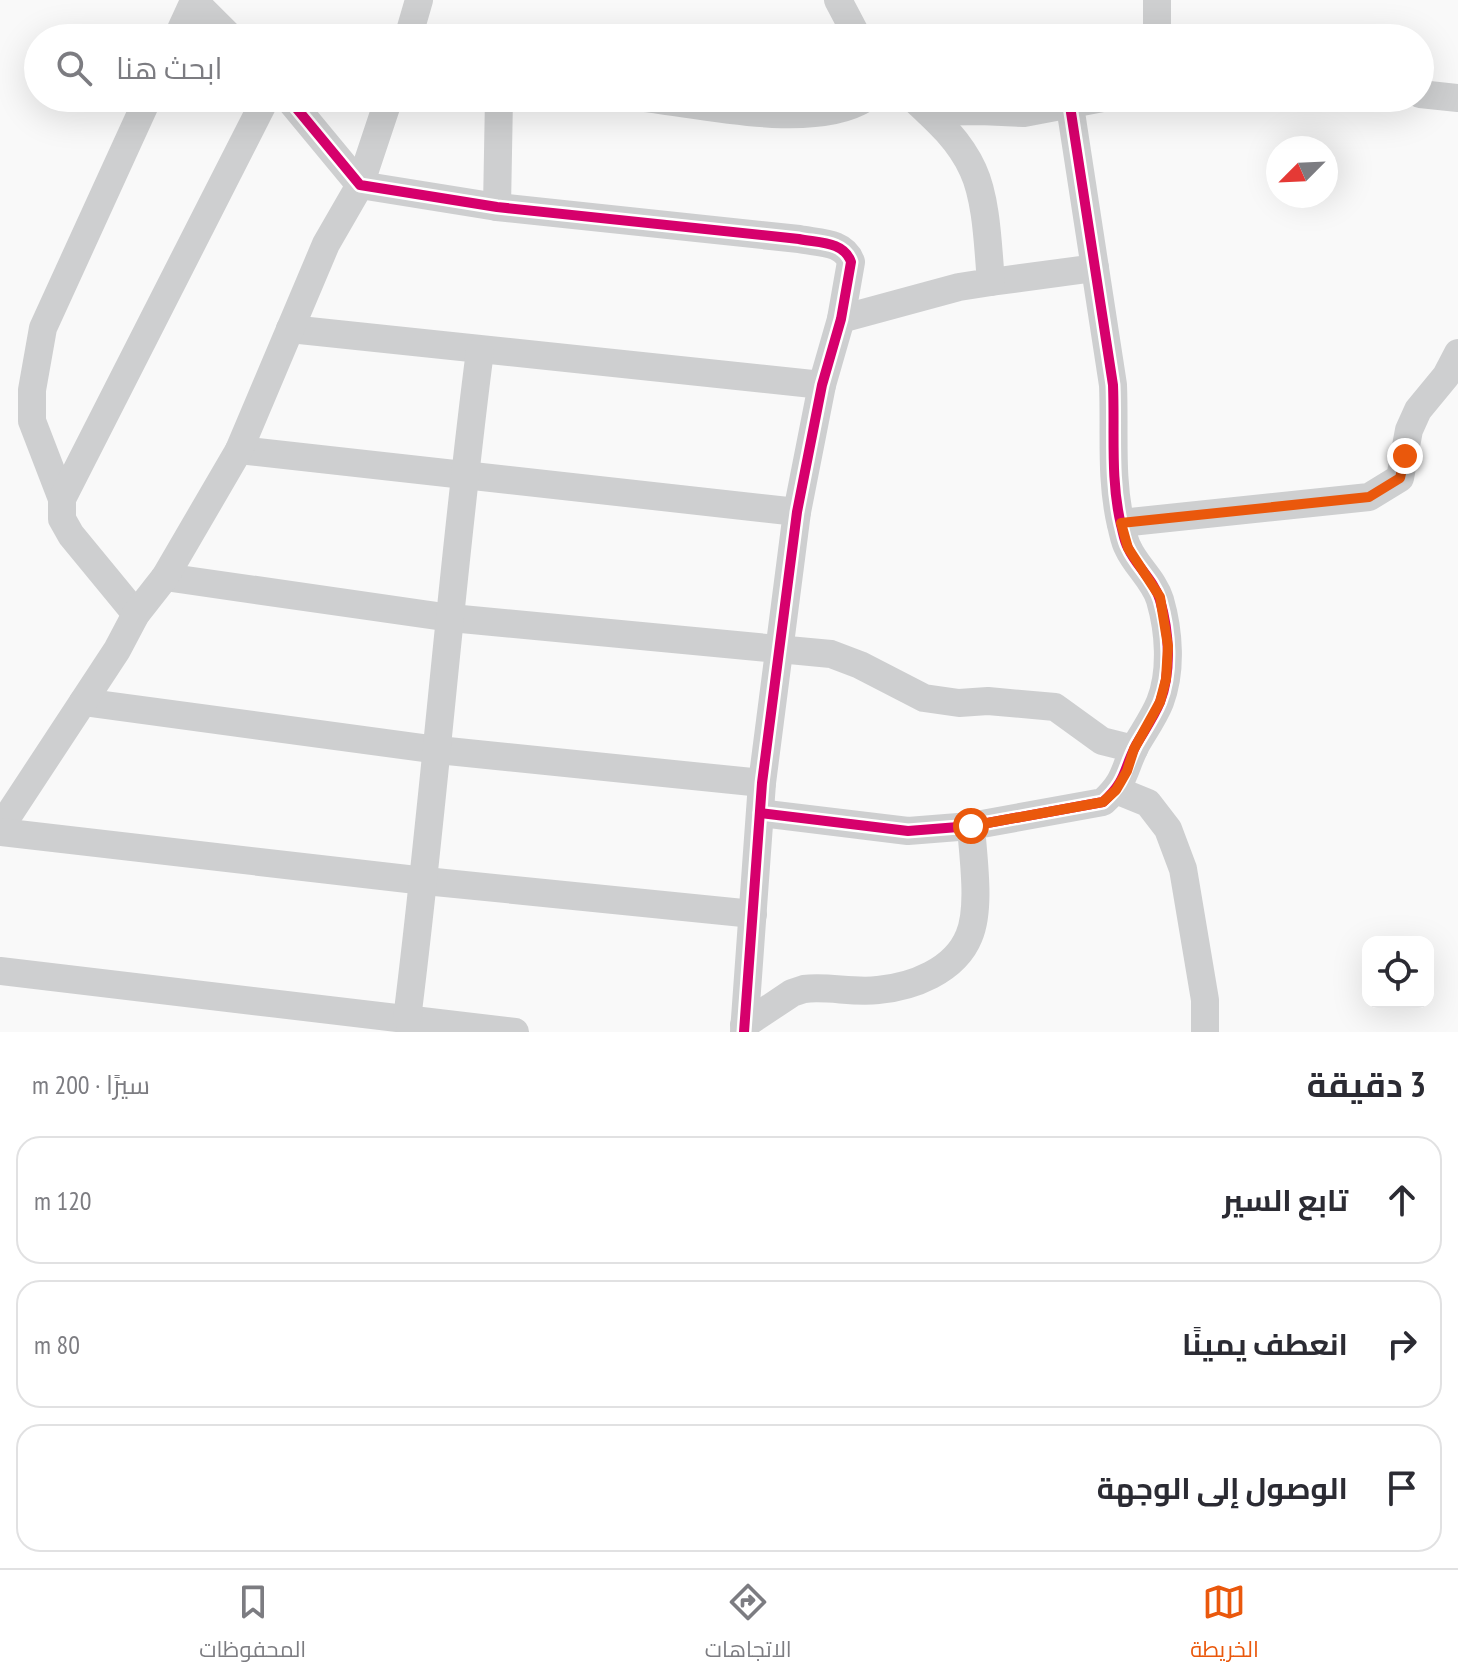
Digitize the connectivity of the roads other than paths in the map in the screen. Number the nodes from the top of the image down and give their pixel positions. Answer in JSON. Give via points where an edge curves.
{"nodes":[{"id":1,"x":194,"y":0,"type":"edge"},
{"id":2,"x":419,"y":0,"type":"edge"},
{"id":3,"x":838,"y":0,"type":"edge"},
{"id":4,"x":1157,"y":0,"type":"edge"},
{"id":5,"x":183,"y":24,"type":"edge"},
{"id":6,"x":217,"y":24,"type":"edge"},
{"id":7,"x":412,"y":24,"type":"edge"},
{"id":8,"x":851,"y":24,"type":"edge"},
{"id":9,"x":1157,"y":24,"type":"edge"},
{"id":10,"x":1434,"y":95,"type":"edge"},
{"id":11,"x":1458,"y":98,"type":"edge"},
{"id":12,"x":142,"y":112,"type":"edge"},
{"id":13,"x":259,"y":112,"type":"edge"},
{"id":14,"x":300,"y":112,"type":"edge"},
{"id":15,"x":384,"y":112,"type":"edge"},
{"id":16,"x":499,"y":112,"type":"edge"},
{"id":17,"x":773,"y":112,"type":"edge"},
{"id":18,"x":829,"y":112,"type":"edge"},
{"id":19,"x":928,"y":112,"type":"edge"},
{"id":20,"x":1002,"y":112,"type":"edge"},
{"id":21,"x":1031,"y":112,"type":"edge"},
{"id":22,"x":1071,"y":112,"type":"edge"},
{"id":23,"x":360,"y":185,"type":"junction"},
{"id":24,"x":497,"y":207,"type":"junction"},
{"id":25,"x":1095,"y":268,"type":"junction"},
{"id":26,"x":991,"y":282,"type":"junction"},
{"id":27,"x":841,"y":319,"type":"junction"},
{"id":28,"x":290,"y":329,"type":"junction"},
{"id":29,"x":480,"y":351,"type":"junction"},
{"id":30,"x":1458,"y":353,"type":"edge"},
{"id":31,"x":822,"y":385,"type":"junction"},
{"id":32,"x":239,"y":450,"type":"junction"},
{"id":33,"x":463,"y":477,"type":"junction"},
{"id":34,"x":62,"y":499,"type":"junction"},
{"id":35,"x":797,"y":512,"type":"junction"},
{"id":36,"x":1121,"y":523,"type":"junction"},
{"id":37,"x":165,"y":577,"type":"junction"},
{"id":38,"x":136,"y":614,"type":"junction"},
{"id":39,"x":451,"y":618,"type":"junction"},
{"id":40,"x":779,"y":648,"type":"junction"},
{"id":41,"x":83,"y":702,"type":"junction"},
{"id":42,"x":1134,"y":749,"type":"junction"},
{"id":43,"x":438,"y":750,"type":"junction"},
{"id":44,"x":762,"y":783,"type":"junction"},
{"id":45,"x":1116,"y":790,"type":"junction"},
{"id":46,"x":760,"y":813,"type":"junction"},
{"id":47,"x":971,"y":826,"type":"junction"},
{"id":48,"x":0,"y":830,"type":"edge"},
{"id":49,"x":425,"y":881,"type":"junction"},
{"id":50,"x":753,"y":914,"type":"junction"},
{"id":51,"x":0,"y":971,"type":"edge"},
{"id":52,"x":292,"y":1019,"type":"edge"},
{"id":53,"x":407,"y":1019,"type":"junction"},
{"id":54,"x":744,"y":1029,"type":"edge"},
{"id":55,"x":515,"y":1032,"type":"edge"},
{"id":56,"x":1205,"y":1032,"type":"edge"}],
"edges":[{"from":1,"to":5,"type":"street"},
{"from":1,"to":6,"type":"street"},
{"from":2,"to":7,"type":"street"},
{"from":3,"to":8,"type":"street"},
{"from":4,"to":9,"type":"street"},
{"from":10,"to":11,"type":"street"},
{"from":12,"to":34,"type":"street","via":[[43,328],[32,421]]},
{"from":13,"to":34,"type":"street"},
{"from":14,"to":23,"type":"street"},
{"from":15,"to":23,"type":"street"},
{"from":16,"to":24,"type":"street"},
{"from":17,"to":18,"type":"street"},
{"from":19,"to":26,"type":"street","via":[[975,173]]},
{"from":20,"to":21,"type":"street"},
{"from":22,"to":25,"type":"street"},
{"from":23,"to":24,"type":"street"},
{"from":23,"to":28,"type":"street","via":[[326,244]]},
{"from":24,"to":27,"type":"street","via":[[839,247],[851,262]]},
{"from":25,"to":26,"type":"street"},
{"from":25,"to":36,"type":"street","via":[[1113,385],[1112,458]]},
{"from":26,"to":27,"type":"street"},
{"from":27,"to":31,"type":"street"},
{"from":28,"to":29,"type":"street"},
{"from":28,"to":32,"type":"street"},
{"from":29,"to":31,"type":"street"},
{"from":29,"to":33,"type":"street"},
{"from":30,"to":36,"type":"street","via":[[1418,410],[1400,478],[1369,497]]},
{"from":31,"to":35,"type":"street"},
{"from":32,"to":33,"type":"street"},
{"from":32,"to":37,"type":"street"},
{"from":33,"to":35,"type":"street"},
{"from":33,"to":39,"type":"street"},
{"from":34,"to":38,"type":"street","via":[[62,519],[71,535]]},
{"from":35,"to":40,"type":"street"},
{"from":36,"to":42,"type":"street","via":[[1128,548],[1160,597],[1168,646],[1160,702]]},
{"from":37,"to":38,"type":"street"},
{"from":37,"to":39,"type":"street"},
{"from":38,"to":41,"type":"street"},
{"from":39,"to":40,"type":"street"},
{"from":39,"to":43,"type":"street"},
{"from":40,"to":42,"type":"street","via":[[831,654],[924,698],[1055,707],[1102,741]]},
{"from":40,"to":44,"type":"street"},
{"from":41,"to":43,"type":"street"},
{"from":41,"to":48,"type":"street"},
{"from":42,"to":45,"type":"street"},
{"from":43,"to":44,"type":"street"},
{"from":43,"to":49,"type":"street"},
{"from":44,"to":46,"type":"street"},
{"from":45,"to":47,"type":"street","via":[[1103,802]]},
{"from":45,"to":56,"type":"street","via":[[1148,803],[1168,829],[1183,869],[1205,1000]]},
{"from":46,"to":47,"type":"street","via":[[908,831]]},
{"from":46,"to":50,"type":"street"},
{"from":47,"to":54,"type":"street","via":[[974,918],[969,937],[944,967],[880,990],[804,989]]},
{"from":48,"to":49,"type":"street"},
{"from":49,"to":50,"type":"street"},
{"from":49,"to":53,"type":"street"},
{"from":50,"to":54,"type":"street"},
{"from":51,"to":52,"type":"street"},
{"from":52,"to":53,"type":"street"},
{"from":53,"to":55,"type":"street"}]}
